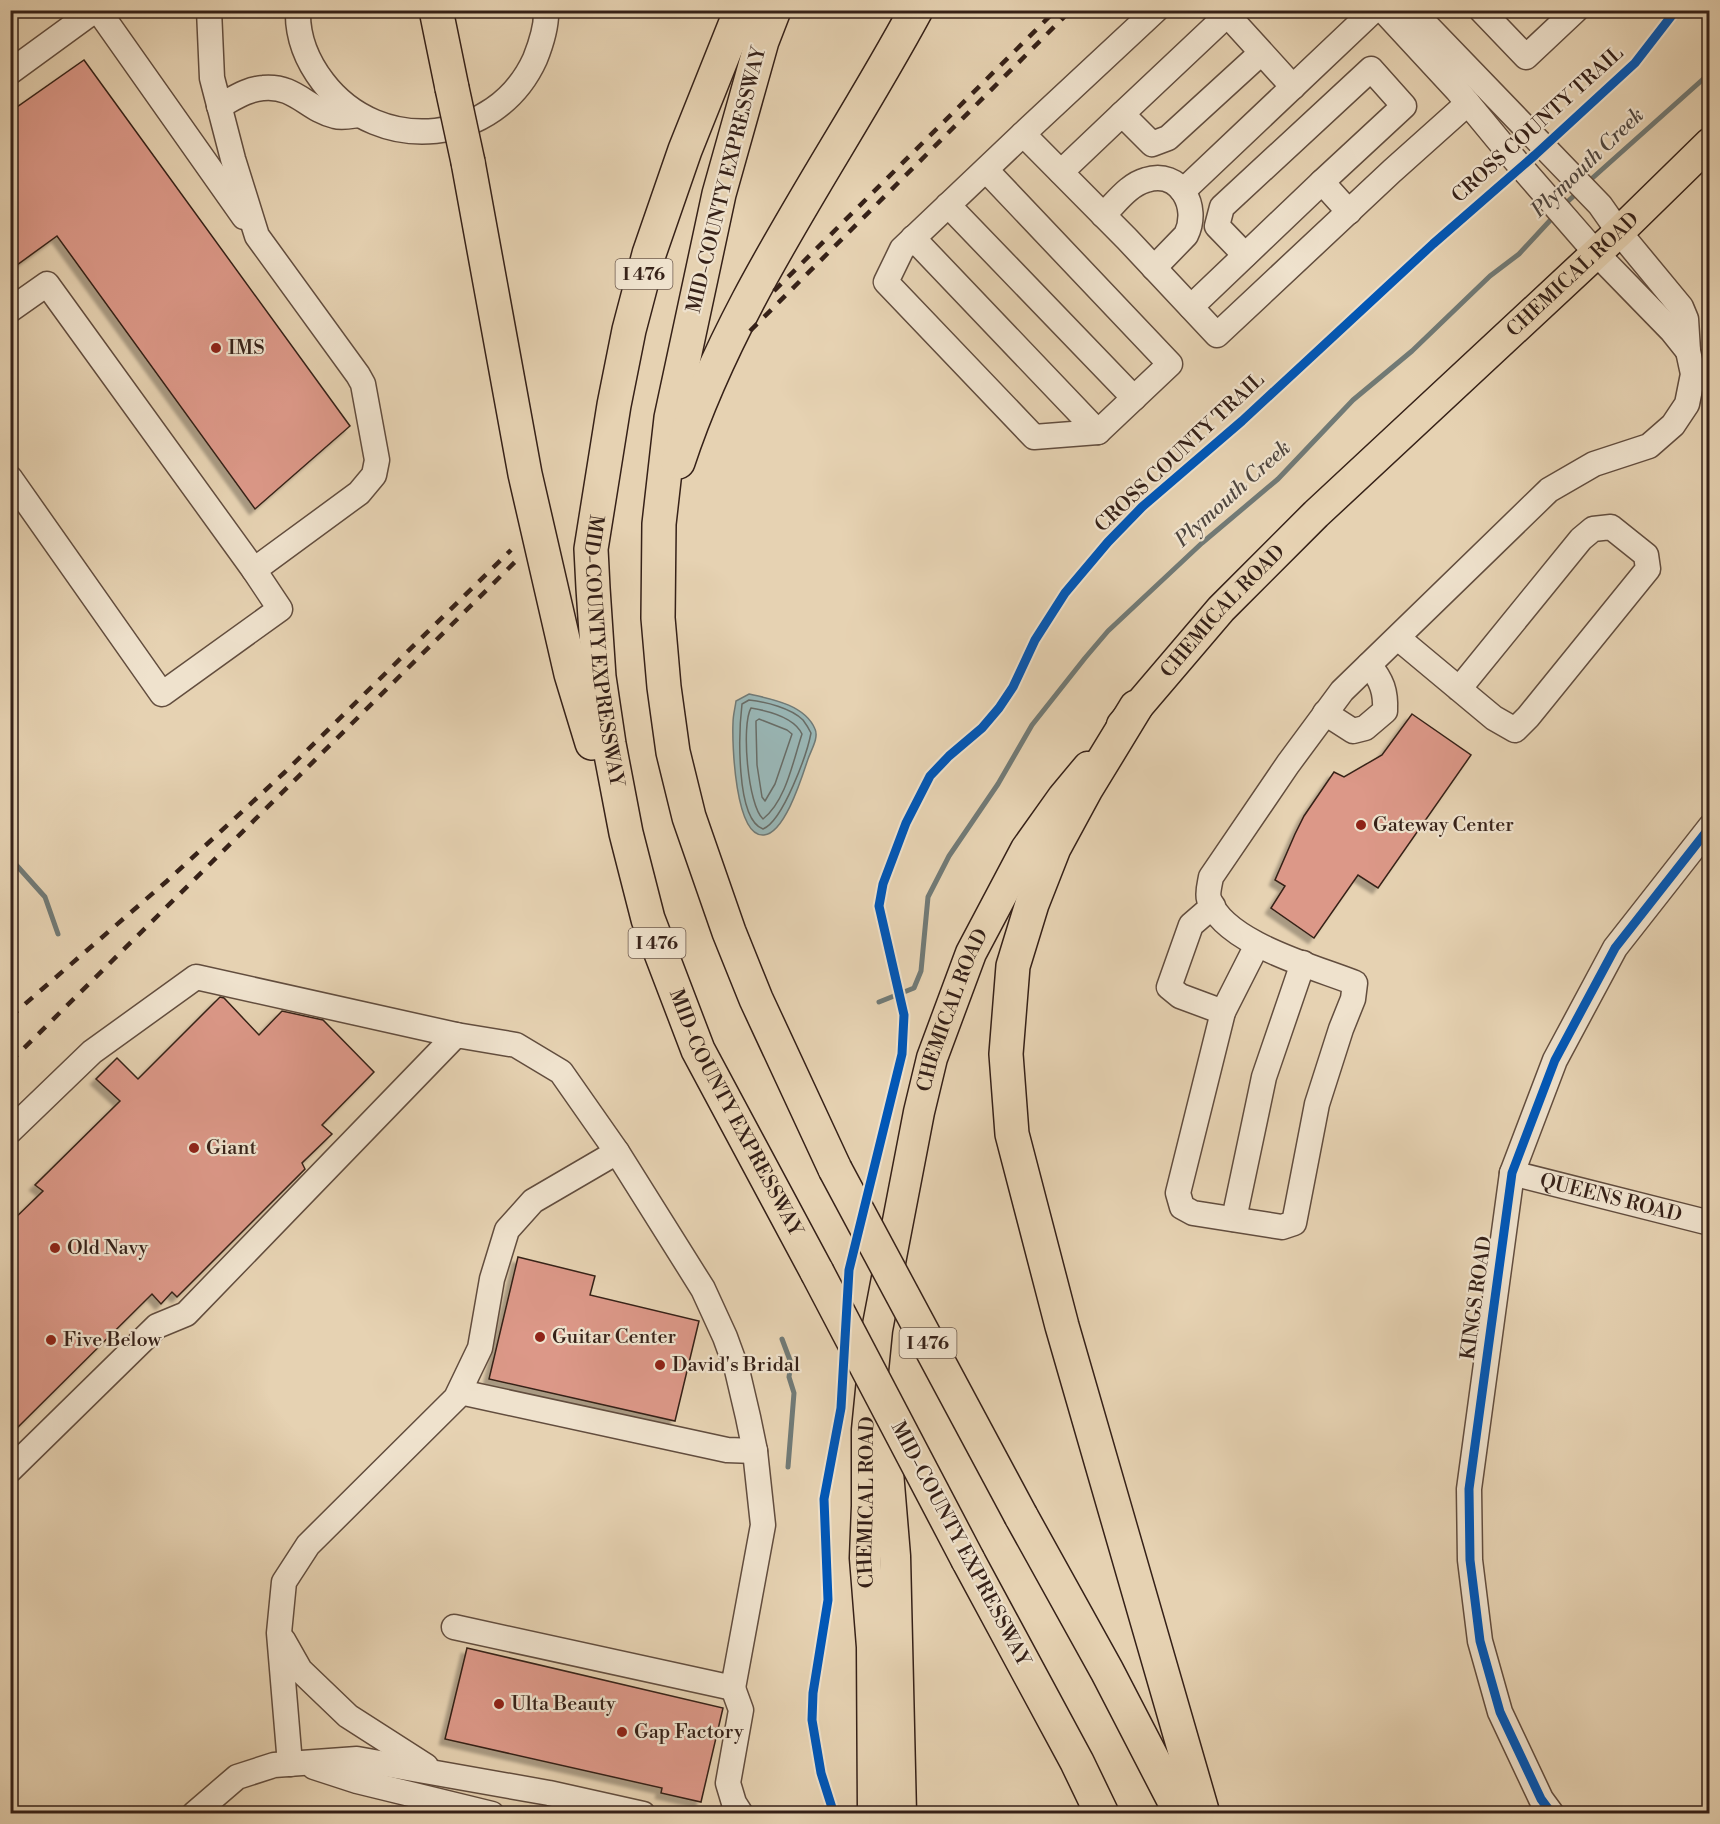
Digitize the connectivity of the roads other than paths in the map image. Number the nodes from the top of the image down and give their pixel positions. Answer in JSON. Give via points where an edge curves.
{"nodes":[{"id":1,"x":97,"y":10,"type":"edge"},
{"id":2,"x":209,"y":10,"type":"edge"},
{"id":3,"x":298,"y":10,"type":"edge"},
{"id":4,"x":435,"y":10,"type":"edge"},
{"id":5,"x":447,"y":10,"type":"edge"},
{"id":6,"x":546,"y":10,"type":"edge"},
{"id":7,"x":741,"y":10,"type":"edge"},
{"id":8,"x":774,"y":10,"type":"edge"},
{"id":9,"x":916,"y":10,"type":"edge"},
{"id":10,"x":1156,"y":10,"type":"edge"},
{"id":11,"x":1374,"y":10,"type":"edge"},
{"id":12,"x":1383,"y":10,"type":"edge"},
{"id":13,"x":1412,"y":10,"type":"edge"},
{"id":14,"x":1576,"y":10,"type":"edge"},
{"id":15,"x":1225,"y":13,"type":"edge"},
{"id":16,"x":1490,"y":14,"type":"edge"},
{"id":17,"x":1261,"y":53,"type":"junction"},
{"id":18,"x":10,"y":72,"type":"edge"},
{"id":19,"x":452,"y":87,"type":"junction"},
{"id":20,"x":1293,"y":87,"type":"junction"},
{"id":21,"x":1468,"y":103,"type":"junction"},
{"id":22,"x":219,"y":106,"type":"junction"},
{"id":23,"x":1122,"y":114,"type":"junction"},
{"id":24,"x":358,"y":116,"type":"junction"},
{"id":25,"x":1023,"y":134,"type":"junction"},
{"id":26,"x":1710,"y":143,"type":"edge"},
{"id":27,"x":986,"y":170,"type":"junction"},
{"id":28,"x":1061,"y":172,"type":"junction"},
{"id":29,"x":1322,"y":182,"type":"junction"},
{"id":30,"x":1183,"y":191,"type":"junction"},
{"id":31,"x":948,"y":205,"type":"junction"},
{"id":32,"x":1349,"y":212,"type":"junction"},
{"id":33,"x":1103,"y":215,"type":"junction"},
{"id":34,"x":1619,"y":231,"type":"junction"},
{"id":35,"x":257,"y":236,"type":"junction"},
{"id":36,"x":913,"y":238,"type":"junction"},
{"id":37,"x":1596,"y":253,"type":"junction"},
{"id":38,"x":1245,"y":255,"type":"junction"},
{"id":39,"x":1154,"y":268,"type":"junction"},
{"id":40,"x":1191,"y":307,"type":"junction"},
{"id":41,"x":10,"y":310,"type":"edge"},
{"id":42,"x":1688,"y":351,"type":"junction"},
{"id":43,"x":1134,"y":398,"type":"junction"},
{"id":44,"x":1098,"y":432,"type":"junction"},
{"id":45,"x":10,"y":478,"type":"edge"},
{"id":46,"x":659,"y":524,"type":"junction"},
{"id":47,"x":254,"y":570,"type":"junction"},
{"id":48,"x":1398,"y":638,"type":"junction"},
{"id":49,"x":1369,"y":665,"type":"junction"},
{"id":50,"x":1459,"y":689,"type":"junction"},
{"id":51,"x":1136,"y":707,"type":"junction"},
{"id":52,"x":1326,"y":713,"type":"junction"},
{"id":53,"x":1710,"y":827,"type":"edge"},
{"id":54,"x":626,"y":833,"type":"junction"},
{"id":55,"x":1213,"y":906,"type":"junction"},
{"id":56,"x":1257,"y":945,"type":"junction"},
{"id":57,"x":1304,"y":963,"type":"junction"},
{"id":58,"x":1223,"y":1012,"type":"junction"},
{"id":59,"x":456,"y":1035,"type":"junction"},
{"id":60,"x":10,"y":1131,"type":"edge"},
{"id":61,"x":617,"y":1152,"type":"junction"},
{"id":62,"x":1512,"y":1173,"type":"junction"},
{"id":63,"x":903,"y":1193,"type":"junction"},
{"id":64,"x":1234,"y":1219,"type":"junction"},
{"id":65,"x":1710,"y":1223,"type":"edge"},
{"id":66,"x":459,"y":1392,"type":"junction"},
{"id":67,"x":755,"y":1451,"type":"junction"},
{"id":68,"x":10,"y":1470,"type":"edge"},
{"id":69,"x":454,"y":1627,"type":"dead end"},
{"id":70,"x":279,"y":1633,"type":"junction"},
{"id":71,"x":733,"y":1688,"type":"junction"},
{"id":72,"x":296,"y":1763,"type":"junction"},
{"id":73,"x":438,"y":1773,"type":"junction"},
{"id":74,"x":194,"y":1814,"type":"edge"},
{"id":75,"x":492,"y":1814,"type":"edge"},
{"id":76,"x":643,"y":1814,"type":"edge"},
{"id":77,"x":741,"y":1814,"type":"edge"},
{"id":78,"x":873,"y":1814,"type":"edge"},
{"id":79,"x":901,"y":1814,"type":"edge"},
{"id":80,"x":1102,"y":1814,"type":"edge"},
{"id":81,"x":1181,"y":1814,"type":"edge"},
{"id":82,"x":1203,"y":1814,"type":"edge"},
{"id":83,"x":1552,"y":1814,"type":"edge"}],
"edges":[{"from":1,"to":18,"type":"street"},
{"from":1,"to":35,"type":"street"},
{"from":2,"to":22,"type":"street","via":[[212,78]]},
{"from":3,"to":24,"type":"street","via":[[305,53],[314,70]]},
{"from":4,"to":19,"type":"highway"},
{"from":5,"to":19,"type":"highway"},
{"from":6,"to":24,"type":"street","via":[[538,52],[521,83],[496,108],[478,119],[418,132],[388,128]]},
{"from":7,"to":54,"type":"highway","name":"MID-COUNTY EXPRESSWAY","number":"I 476","via":[[685,150],[649,254],[616,394],[591,549],[599,677]]},
{"from":8,"to":46,"type":"highway","name":"MID-COUNTY EXPRESSWAY","number":"I 476","via":[[719,194],[691,316],[671,418]]},
{"from":9,"to":46,"type":"highway","via":[[740,316],[690,430]]},
{"from":10,"to":25,"type":"street"},
{"from":11,"to":20,"type":"street"},
{"from":12,"to":21,"type":"street"},
{"from":13,"to":34,"type":"street","via":[[1600,205]]},
{"from":14,"to":16,"type":"street","via":[[1526,57]]},
{"from":15,"to":17,"type":"street"},
{"from":15,"to":23,"type":"street"},
{"from":17,"to":20,"type":"street"},
{"from":17,"to":23,"type":"street","via":[[1168,138],[1152,144]]},
{"from":19,"to":54,"type":"highway","bridge":true,"via":[[525,474],[566,652],[590,737]]},
{"from":20,"to":30,"type":"street"},
{"from":21,"to":32,"type":"street"},
{"from":21,"to":37,"type":"street"},
{"from":22,"to":24,"type":"street","via":[[246,92],[278,88],[291,91],[326,113]]},
{"from":22,"to":35,"type":"street"},
{"from":23,"to":28,"type":"street"},
{"from":25,"to":27,"type":"street"},
{"from":25,"to":28,"type":"street"},
{"from":26,"to":34,"type":"main road","name":"CHEMICAL ROAD"},
{"from":27,"to":31,"type":"street"},
{"from":27,"to":43,"type":"street","via":[[1170,364]]},
{"from":28,"to":33,"type":"street"},
{"from":29,"to":32,"type":"street"},
{"from":29,"to":38,"type":"street"},
{"from":29,"to":38,"type":"street","via":[[1404,106],[1371,69],[1222,207],[1217,226]]},
{"from":30,"to":33,"type":"street","via":[[1166,180],[1146,180],[1134,185]]},
{"from":30,"to":39,"type":"street","via":[[1191,210],[1189,230]]},
{"from":31,"to":36,"type":"street"},
{"from":31,"to":43,"type":"street"},
{"from":32,"to":40,"type":"street","via":[[1217,335]]},
{"from":33,"to":39,"type":"street"},
{"from":34,"to":37,"type":"main road","name":"CHEMICAL ROAD"},
{"from":34,"to":42,"type":"street","via":[[1681,307],[1686,319]]},
{"from":35,"to":47,"type":"street","via":[[363,384],[377,460],[374,475],[359,493]]},
{"from":36,"to":44,"type":"street"},
{"from":36,"to":44,"type":"street","via":[[902,249],[886,282],[1034,437]]},
{"from":37,"to":42,"type":"street"},
{"from":37,"to":51,"type":"main road","name":"CHEMICAL ROAD","via":[[1316,514],[1221,609]]},
{"from":38,"to":40,"type":"street"},
{"from":39,"to":40,"type":"street"},
{"from":41,"to":47,"type":"street","via":[[47,284]]},
{"from":42,"to":48,"type":"street","via":[[1694,374],[1687,405],[1673,425],[1649,446],[1594,464],[1549,490]]},
{"from":43,"to":44,"type":"street"},
{"from":45,"to":47,"type":"street","via":[[162,694],[280,609]]},
{"from":46,"to":81,"type":"highway","name":"MID-COUNTY EXPRESSWAY","number":"I 476","bridge":true,"via":[[658,618],[673,752],[689,817],[729,933],[835,1170]]},
{"from":48,"to":49,"type":"street"},
{"from":48,"to":50,"type":"street"},
{"from":49,"to":52,"type":"street"},
{"from":49,"to":52,"type":"street","via":[[1386,695],[1384,711],[1365,728],[1353,731]]},
{"from":50,"to":50,"type":"street","via":[[1515,730],[1648,569],[1646,555],[1611,527],[1593,529],[1581,538]]},
{"from":51,"to":63,"type":"main road","name":"CHEMICAL ROAD","via":[[1026,849],[971,953],[932,1058]]},
{"from":51,"to":82,"type":"highway","via":[[1054,848],[1032,904],[1013,966],[1006,1054],[1012,1134],[1062,1326]]},
{"from":52,"to":55,"type":"street","via":[[1212,877],[1208,897]]},
{"from":53,"to":62,"type":"street","name":"KINGS ROAD","via":[[1615,948],[1555,1060]]},
{"from":54,"to":80,"type":"highway","name":"MID-COUNTY EXPRESSWAY","number":"I 476","bridge":true,"via":[[648,919],[698,1050]]},
{"from":55,"to":56,"type":"street","via":[[1218,918]]},
{"from":55,"to":58,"type":"street","via":[[1191,925],[1169,987],[1180,996]]},
{"from":56,"to":57,"type":"street"},
{"from":56,"to":58,"type":"street"},
{"from":57,"to":64,"type":"street","via":[[1264,1077]]},
{"from":57,"to":64,"type":"street","via":[[1355,982],[1353,999],[1317,1104],[1294,1223],[1282,1227]]},
{"from":58,"to":64,"type":"street","via":[[1178,1194],[1182,1207],[1193,1213]]},
{"from":59,"to":60,"type":"street","via":[[196,977],[92,1052]]},
{"from":59,"to":61,"type":"street","via":[[516,1045],[561,1072]]},
{"from":59,"to":68,"type":"street","via":[[186,1314],[158,1326]]},
{"from":61,"to":66,"type":"street","via":[[533,1202],[507,1230],[492,1279],[480,1348]]},
{"from":61,"to":67,"type":"street","via":[[703,1289],[737,1370]]},
{"from":62,"to":65,"type":"street","name":"QUEENS ROAD"},
{"from":62,"to":83,"type":"street","name":"KINGS ROAD","via":[[1469,1488],[1470,1560],[1480,1641],[1500,1712]]},
{"from":63,"to":78,"type":"main road","name":"CHEMICAL ROAD","via":[[877,1330],[867,1430],[865,1558],[872,1647]]},
{"from":63,"to":79,"type":"main road","name":"CHEMICAL ROAD","via":[[888,1362],[887,1460],[896,1556]]},
{"from":66,"to":67,"type":"street","via":[[727,1450]]},
{"from":66,"to":70,"type":"street","via":[[308,1545],[284,1582]]},
{"from":67,"to":71,"type":"street","via":[[763,1525]]},
{"from":69,"to":71,"type":"street"},
{"from":70,"to":72,"type":"street"},
{"from":70,"to":73,"type":"street","via":[[300,1670],[348,1716]]},
{"from":71,"to":77,"type":"street","via":[[741,1710],[728,1783]]},
{"from":72,"to":73,"type":"street","via":[[357,1759]]},
{"from":72,"to":74,"type":"street","via":[[274,1765],[237,1777]]},
{"from":72,"to":75,"type":"street"},
{"from":73,"to":76,"type":"street"}]}
